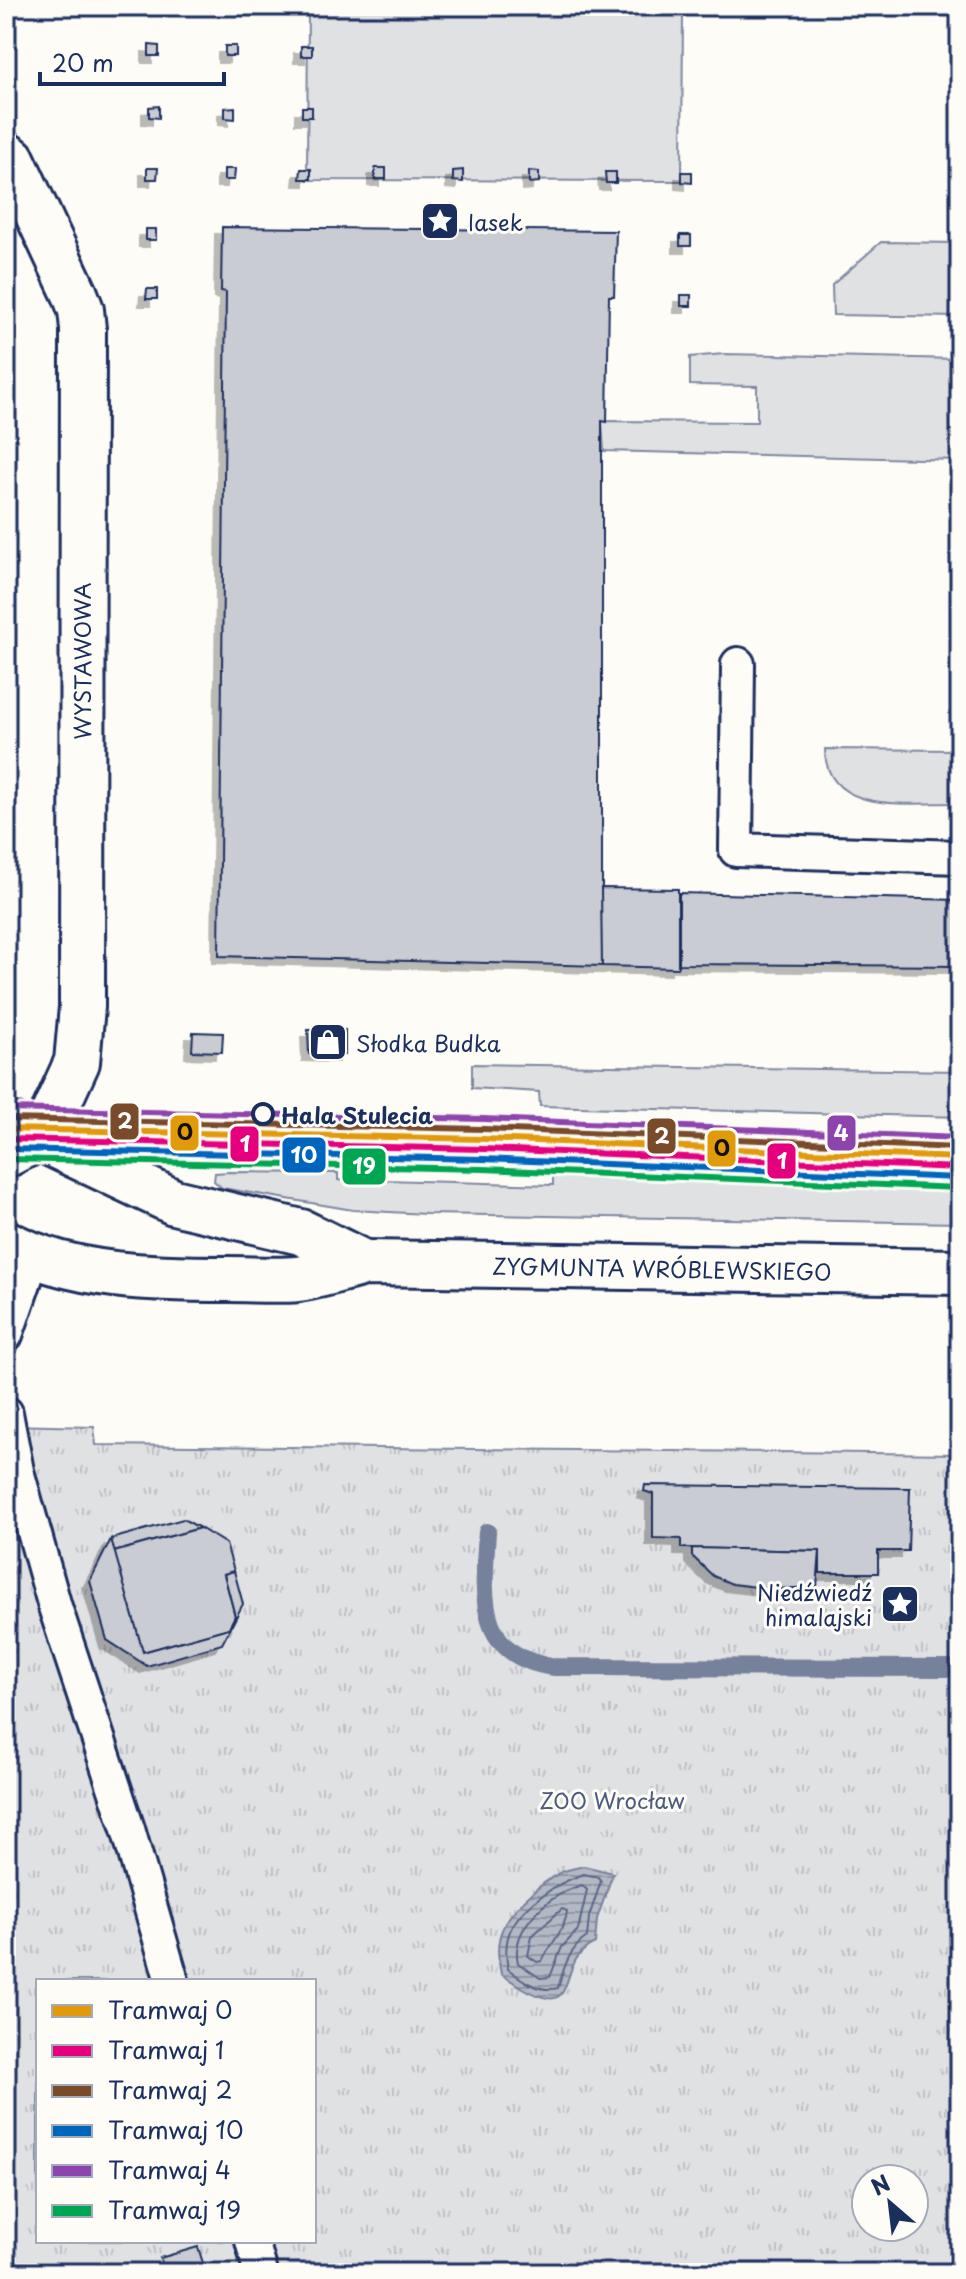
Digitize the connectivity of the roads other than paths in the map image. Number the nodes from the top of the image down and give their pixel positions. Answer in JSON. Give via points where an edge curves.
{"nodes":[{"id":1,"x":6,"y":155,"type":"edge"},
{"id":2,"x":738,"y":664,"type":"dead end"},
{"id":3,"x":960,"y":857,"type":"edge"},
{"id":4,"x":18,"y":1138,"type":"edge"},
{"id":5,"x":19,"y":1250,"type":"edge"},
{"id":6,"x":364,"y":1263,"type":"junction"},
{"id":7,"x":960,"y":1272,"type":"edge"},
{"id":8,"x":6,"y":1335,"type":"edge"},
{"id":9,"x":6,"y":1413,"type":"edge"},
{"id":10,"x":171,"y":1979,"type":"edge"},
{"id":11,"x":253,"y":2243,"type":"edge"},
{"id":12,"x":261,"y":2273,"type":"edge"}],
"edges":[{"from":1,"to":4,"type":"main road","name":"WYSTAWOWA","via":[[75,294],[83,329],[79,1048],[73,1076]]},
{"from":2,"to":3,"type":"lane","via":[[736,850]]},
{"from":4,"to":6,"type":"main road","name":"ZYGMUNTA WRÓBLEWSKIEGO","via":[[174,1202],[301,1232]]},
{"from":5,"to":6,"type":"main road","name":"ZYGMUNTA WRÓBLEWSKIEGO","via":[[132,1278],[298,1279]]},
{"from":5,"to":8,"type":"lane"},
{"from":6,"to":7,"type":"main road","name":"ZYGMUNTA WRÓBLEWSKIEGO"},
{"from":9,"to":10,"type":"lane","via":[[55,1607]]},
{"from":11,"to":12,"type":"lane"}]}
